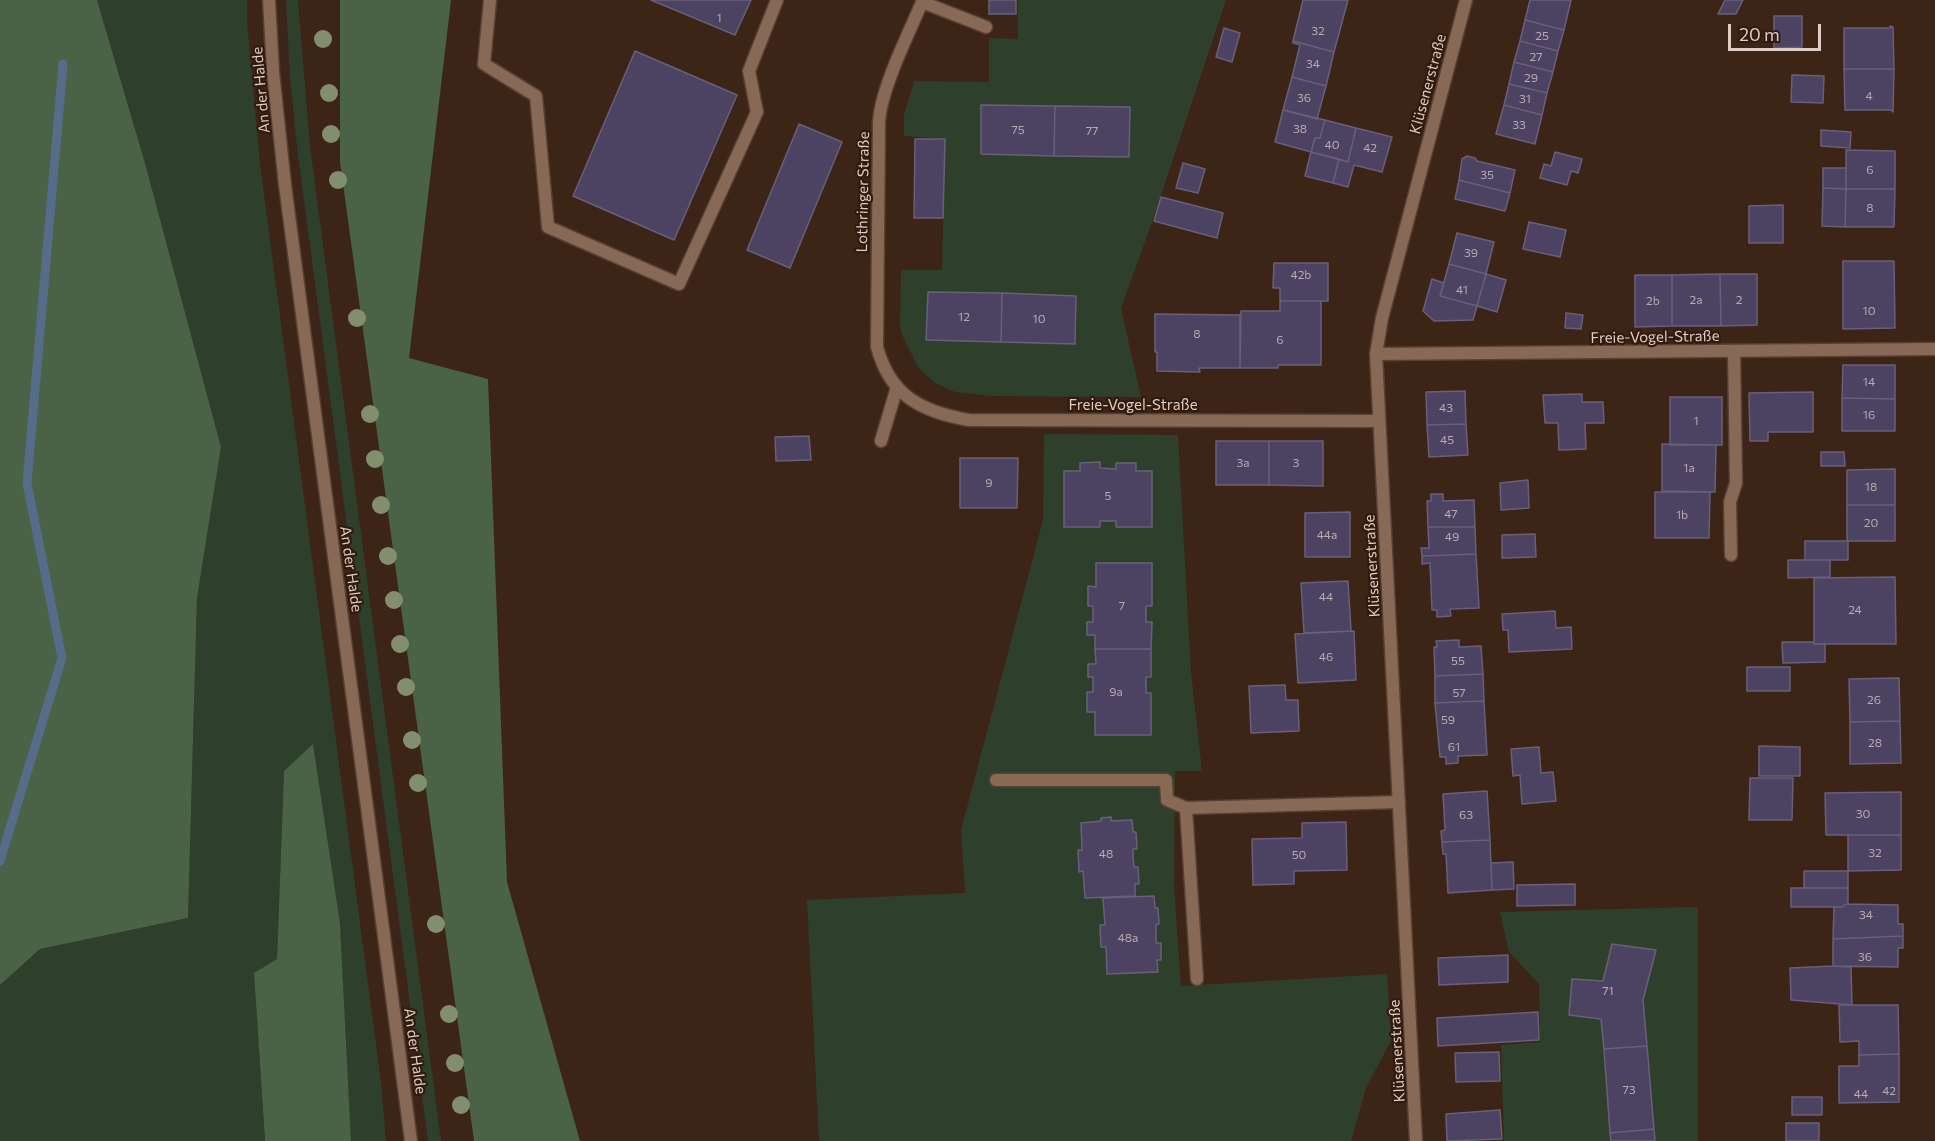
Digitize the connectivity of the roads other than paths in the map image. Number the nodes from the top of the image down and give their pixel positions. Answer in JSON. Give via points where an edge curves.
{"nodes":[{"id":1,"x":269,"y":0,"type":"edge"},
{"id":2,"x":490,"y":0,"type":"edge"},
{"id":3,"x":777,"y":0,"type":"edge"},
{"id":4,"x":1466,"y":0,"type":"edge"},
{"id":5,"x":922,"y":1,"type":"edge"},
{"id":6,"x":986,"y":27,"type":"dead end"},
{"id":7,"x":1935,"y":349,"type":"edge"},
{"id":8,"x":1734,"y":351,"type":"junction"},
{"id":9,"x":1376,"y":354,"type":"junction"},
{"id":10,"x":897,"y":387,"type":"junction"},
{"id":11,"x":1379,"y":421,"type":"junction"},
{"id":12,"x":880,"y":441,"type":"dead end"},
{"id":13,"x":1731,"y":555,"type":"dead end"},
{"id":14,"x":996,"y":780,"type":"dead end"},
{"id":15,"x":1399,"y":801,"type":"junction"},
{"id":16,"x":1186,"y":808,"type":"junction"},
{"id":17,"x":1197,"y":979,"type":"dead end"},
{"id":18,"x":411,"y":1141,"type":"edge"},
{"id":19,"x":1416,"y":1141,"type":"edge"}],
"edges":[{"from":1,"to":18,"type":"street","name":"An der Halde","via":[[285,185]]},
{"from":2,"to":3,"type":"street","via":[[484,64],[536,96],[548,226],[679,284],[757,112],[749,71]]},
{"from":4,"to":9,"type":"street","name":"Klüsenerstraße","via":[[1382,318]]},
{"from":5,"to":6,"type":"street"},
{"from":5,"to":10,"type":"street","name":"Lothringer Straße","via":[[894,69],[879,122],[877,346]]},
{"from":7,"to":8,"type":"street","name":"Freie-Vogel-Straße"},
{"from":8,"to":9,"type":"street","name":"Freie-Vogel-Straße"},
{"from":8,"to":13,"type":"street","via":[[1736,483],[1730,502]]},
{"from":9,"to":11,"type":"street","name":"Klüsenerstraße"},
{"from":10,"to":11,"type":"street","name":"Freie-Vogel-Straße","via":[[927,410],[969,420]]},
{"from":10,"to":12,"type":"street"},
{"from":11,"to":15,"type":"street","name":"Klüsenerstraße"},
{"from":14,"to":16,"type":"street","via":[[1166,780],[1167,800]]},
{"from":15,"to":16,"type":"street"},
{"from":15,"to":19,"type":"street","name":"Klüsenerstraße"},
{"from":16,"to":17,"type":"street"}]}
